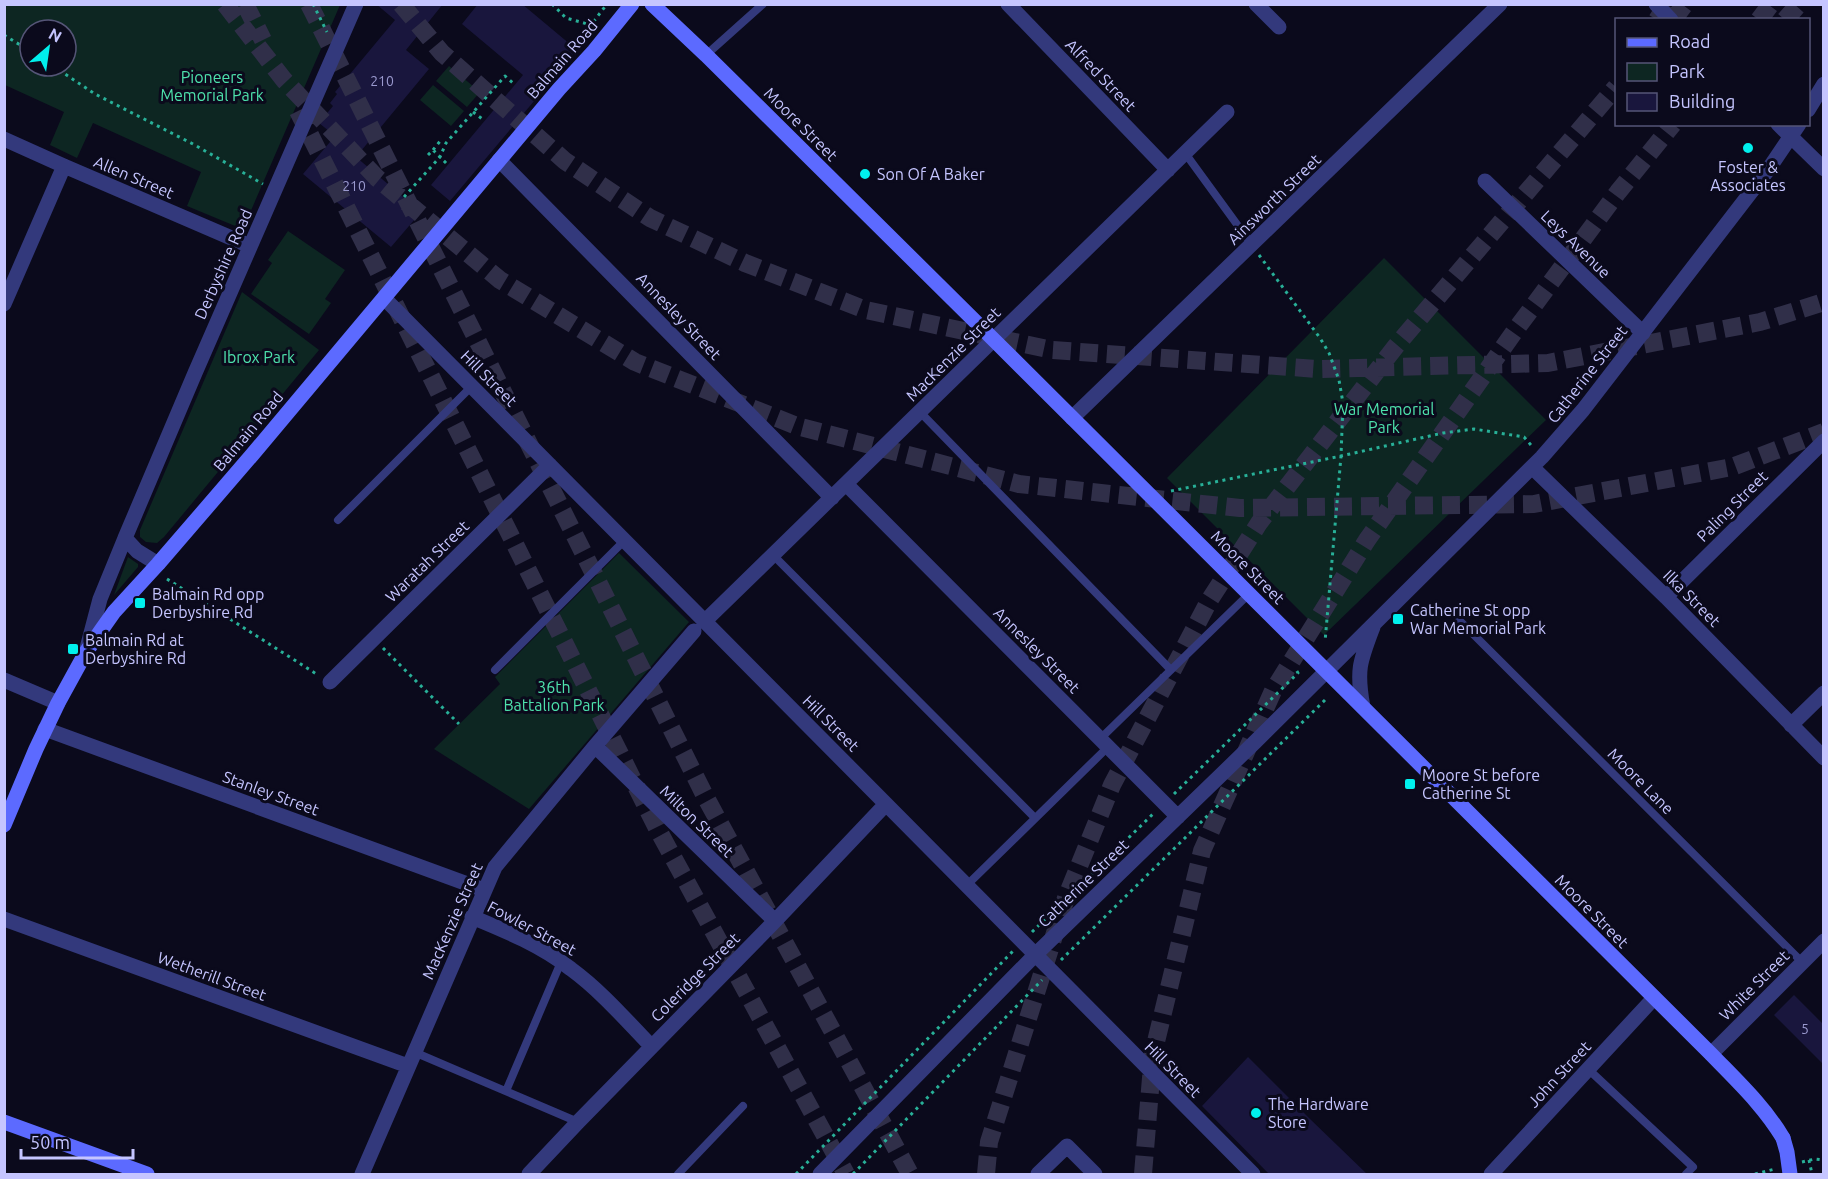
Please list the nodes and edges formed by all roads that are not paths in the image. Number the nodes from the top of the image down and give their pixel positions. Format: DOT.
graph roads {
  1 [pos="356,4"];
  2 [pos="632,4"];
  3 [pos="652,4"];
  4 [pos="763,4"];
  5 [pos="1008,4"];
  6 [pos="1256,4"];
  7 [pos="1500,4"];
  8 [pos="1656,4"];
  9 [pos="1669,18"];
  10 [pos="1278,27"];
  11 [pos="706,55"];
  12 [pos="1824,84"];
  13 [pos="1810,108"];
  14 [pos="1227,112"];
  15 [pos="1795,131"];
  16 [pos="4,139"];
  17 [pos="1185,153"];
  18 [pos="499,160"];
  19 [pos="64,166"];
  20 [pos="1824,169"];
  21 [pos="1168,170"];
  22 [pos="1485,181"];
  23 [pos="1252,245"];
  24 [pos="250,246"];
  25 [pos="384,298"];
  26 [pos="4,304"];
  27 [pos="1642,333"];
  28 [pos="994,340"];
  29 [pos="472,386"];
  30 [pos="920,412"];
  31 [pos="1072,418"];
  32 [pos="1824,441"];
  33 [pos="550,465"];
  34 [pos="1532,467"];
  35 [pos="846,484"];
  36 [pos="832,498"];
  37 [pos="338,520"];
  38 [pos="125,538"];
  39 [pos="625,540"];
  40 [pos="773,555"];
  41 [pos="158,564"];
  42 [pos="1249,594"];
  43 [pos="1666,597"];
  44 [pos="1458,620"];
  45 [pos="1376,622"];
  46 [pos="699,626"];
  47 [pos="86,652"];
  48 [pos="495,670"];
  49 [pos="1171,670"];
  50 [pos="1327,670"];
  51 [pos="4,680"];
  52 [pos="330,682"];
  53 [pos="1824,693"];
  54 [pos="58,703"];
  55 [pos="1363,707"];
  56 [pos="1791,725"];
  57 [pos="45,729"];
  58 [pos="1104,743"];
  59 [pos="595,746"];
  60 [pos="1824,758"];
  61 [pos="886,804"];
  62 [pos="1178,817"];
  63 [pos="1035,818"];
  64 [pos="4,825"];
  65 [pos="966,885"];
  66 [pos="484,890"];
  67 [pos="472,917"];
  68 [pos="4,919"];
  69 [pos="775,921"];
  70 [pos="1824,941"];
  71 [pos="1035,955"];
  72 [pos="561,962"];
  73 [pos="1802,963"];
  74 [pos="1654,998"];
  75 [pos="651,1046"];
  76 [pos="1711,1054"];
  77 [pos="411,1059"];
  78 [pos="1588,1069"];
  79 [pos="506,1091"];
  80 [pos="743,1106"];
  81 [pos="4,1122"];
  82 [pos="578,1122"];
  83 [pos="1248,1173"];
  84 [pos="147,1174"];
  85 [pos="362,1174"];
  86 [pos="530,1174"];
  87 [pos="678,1174"];
  88 [pos="820,1174"];
  89 [pos="1038,1174"];
  90 [pos="1095,1174"];
  91 [pos="1491,1174"];
  92 [pos="1686,1174"];
  93 [pos="1790,1174"];
  1 -- 24 [label="street, Derbyshire Road"];
  2 -- 18 [label="main road, Balmain Road"];
  3 -- 11 [label="main road, Moore Street"];
  4 -- 11 [label="lane"];
  5 -- 21 [label="street, Alfred Street"];
  6 -- 10 [label="street"];
  7 -- 23 [label="street, Ainsworth Street"];
  8 -- 9 [label="street"];
  11 -- 28 [label="main road, Moore Street"];
  12 -- 13 [label="street"];
  14 -- 17 [label="street, MacKenzie Street"];
  15 -- 20 [label="street"];
  15 -- 27 [label="street, Catherine Street"];
  16 -- 19 [label="street, Allen Street"];
  17 -- 21 [label="street, MacKenzie Street"];
  17 -- 23 [label="lane"];
  18 -- 25 [label="main road, Balmain Road"];
  18 -- 36 [label="street, Annesley Street"];
  19 -- 24 [label="street, Allen Street"];
  19 -- 26 [label="street"];
  21 -- 28 [label="street, MacKenzie Street"];
  22 -- 27 [label="street, Leys Avenue"];
  23 -- 31 [label="street, Ainsworth Street"];
  24 -- 38 [label="street, Derbyshire Road"];
  25 -- 29 [label="street, Hill Street"];
  25 -- 41 [label="main road, Balmain Road"];
  27 -- 34 [label="street, Catherine Street"];
  28 -- 30 [label="street, MacKenzie Street"];
  28 -- 31 [label="main road, Moore Street"];
  29 -- 33 [label="street, Hill Street"];
  29 -- 37 [label="lane"];
  30 -- 35 [label="street, MacKenzie Street"];
  30 -- 49 [label="lane"];
  31 -- 42 [label="main road, Moore Street"];
  32 -- 43 [label="street, Paling Street"];
  33 -- 39 [label="street, Hill Street"];
  33 -- 52 [label="street, Waratah Street"];
  34 -- 43 [label="street, Ilka Street"];
  34 -- 45 [label="street, Catherine Street"];
  35 -- 36 [label="street, MacKenzie Street"];
  35 -- 58 [label="street, Annesley Street"];
  36 -- 40 [label="street, MacKenzie Street"];
  38 -- 41 [label="street"];
  38 -- 47 [label="street, Derbyshire Road"];
  39 -- 46 [label="street, Hill Street"];
  39 -- 48 [label="lane"];
  40 -- 46 [label="street, MacKenzie Street"];
  40 -- 63 [label="lane"];
  41 -- 47 [label="main road, Balmain Road"];
  42 -- 49 [label="lane"];
  42 -- 50 [label="main road, Moore Street"];
  43 -- 56 [label="street, Ilka Street"];
  44 -- 73 [label="lane, Moore Lane"];
  45 -- 50 [label="street, Catherine Street"];
  45 -- 55 [label="street, Catherine Street"];
  46 -- 59 [label="street, MacKenzie Street"];
  46 -- 61 [label="street, Hill Street"];
  47 -- 54 [label="main road, Balmain Road"];
  49 -- 58 [label="lane"];
  50 -- 55 [label="main road, Moore Street"];
  50 -- 62 [label="street, Catherine Street"];
  51 -- 54 [label="street"];
  53 -- 56 [label="street"];
  54 -- 57 [label="main road, Balmain Road"];
  55 -- 74 [label="main road, Moore Street"];
  56 -- 60 [label="street, Ilka Street"];
  57 -- 64 [label="main road, Balmain Road"];
  57 -- 66 [label="street, Stanley Street"];
  58 -- 62 [label="street, Annesley Street"];
  58 -- 63 [label="lane"];
  59 -- 66 [label="street, MacKenzie Street"];
  59 -- 69 [label="street, Milton Street"];
  61 -- 65 [label="street, Hill Street"];
  61 -- 69 [label="street, Coleridge Street"];
  62 -- 71 [label="street, Catherine Street"];
  63 -- 65 [label="lane"];
  65 -- 71 [label="street, Hill Street"];
  66 -- 67 [label="street, MacKenzie Street"];
  67 -- 72 [label="street, Fowler Street"];
  67 -- 77 [label="street, MacKenzie Street"];
  68 -- 77 [label="street, Wetherill Street"];
  69 -- 75 [label="street, Coleridge Street"];
  70 -- 73 [label="street, White Street"];
  71 -- 83 [label="street, Hill Street"];
  71 -- 88 [label="street, Catherine Street"];
  72 -- 75 [label="street, Fowler Street"];
  72 -- 79 [label="lane"];
  73 -- 76 [label="street, White Street"];
  74 -- 76 [label="main road, Moore Street"];
  74 -- 78 [label="street, John Street"];
  75 -- 82 [label="street, Coleridge Street"];
  76 -- 93 [label="main road, Moore Street, bridge"];
  77 -- 79 [label="lane"];
  77 -- 85 [label="street, MacKenzie Street"];
  78 -- 91 [label="street, John Street"];
  78 -- 92 [label="lane"];
  79 -- 82 [label="lane"];
  80 -- 87 [label="lane"];
  81 -- 84 [label="main road"];
  82 -- 86 [label="street, Coleridge Street"];
  89 -- 90 [label="street"];
}
